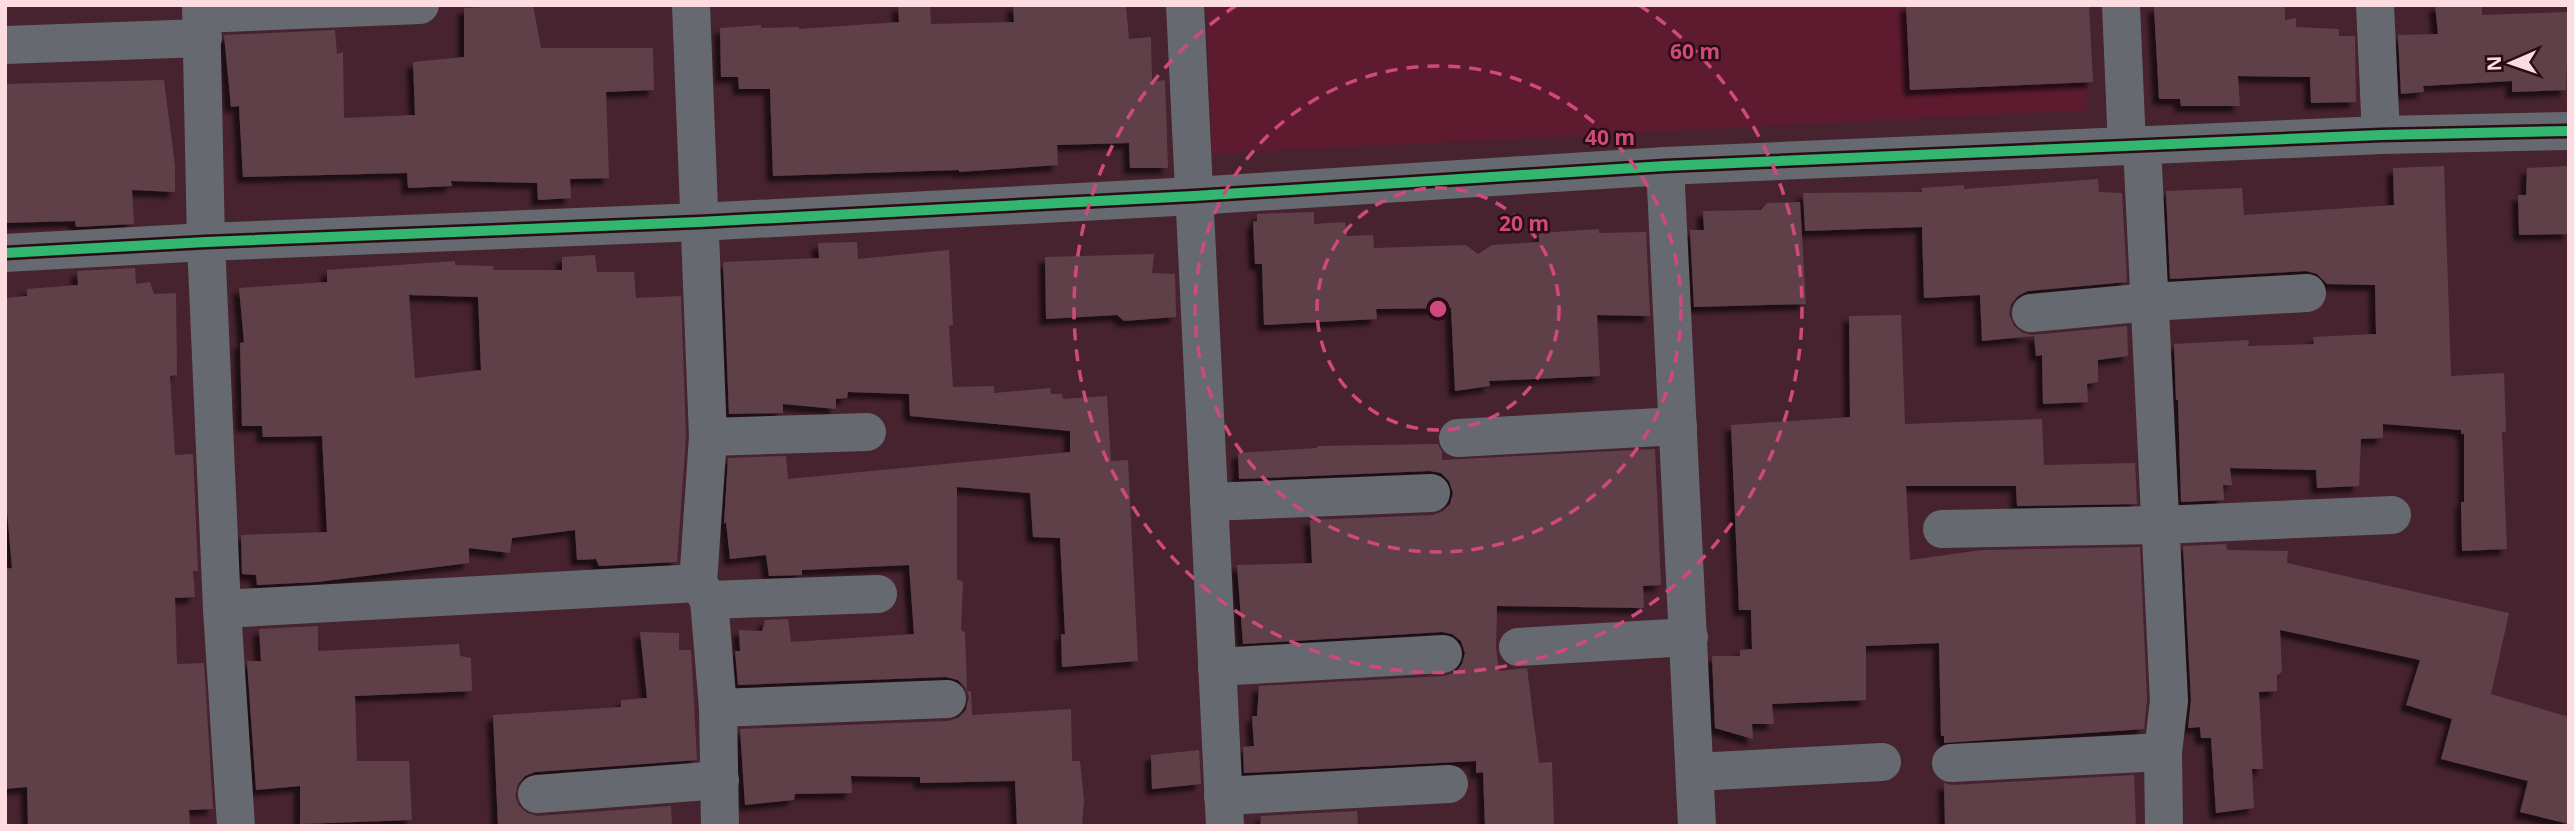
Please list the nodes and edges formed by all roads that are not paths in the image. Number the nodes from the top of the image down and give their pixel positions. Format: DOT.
graph roads {
  1 [pos="420,5"];
  2 [pos="691,5"];
  3 [pos="1185,5"];
  4 [pos="2121,5"];
  5 [pos="2375,5"];
  6 [pos="202,19"];
  7 [pos="5,45"];
  8 [pos="2569,131"];
  9 [pos="2381,135"];
  10 [pos="2134,147"];
  11 [pos="1665,166"];
  12 [pos="1194,196"];
  13 [pos="699,222"];
  14 [pos="206,242"];
  15 [pos="5,253"];
  16 [pos="2307,293"];
  17 [pos="2150,302"];
  18 [pos="2031,313"];
  19 [pos="1678,426"];
  20 [pos="867,432"];
  21 [pos="708,437"];
  22 [pos="1458,438"];
  23 [pos="1431,493"];
  24 [pos="1209,502"];
  25 [pos="2392,515"];
  26 [pos="2160,525"];
  27 [pos="1942,529"];
  28 [pos="704,591"];
  29 [pos="878,594"];
  30 [pos="222,609"];
  31 [pos="1689,637"];
  32 [pos="1518,647"];
  33 [pos="1443,654"];
  34 [pos="1217,667"];
  35 [pos="947,699"];
  36 [pos="718,708"];
  37 [pos="2163,752"];
  38 [pos="1882,762"];
  39 [pos="1951,763"];
  40 [pos="1695,772"];
  41 [pos="720,779"];
  42 [pos="1449,784"];
  43 [pos="537,794"];
  44 [pos="1224,811"];
  45 [pos="236,826"];
  46 [pos="720,826"];
  47 [pos="1697,826"];
  48 [pos="2164,826"];
  1 -- 6 [label="street"];
  2 -- 13 [label="street"];
  3 -- 12 [label="street"];
  4 -- 10 [label="street"];
  5 -- 9 [label="street"];
  6 -- 7 [label="street"];
  6 -- 14 [label="street"];
  8 -- 9 [label="street"];
  9 -- 10 [label="street"];
  10 -- 11 [label="street"];
  10 -- 17 [label="street"];
  11 -- 12 [label="street"];
  11 -- 19 [label="street"];
  12 -- 13 [label="street"];
  12 -- 24 [label="street"];
  13 -- 14 [label="street"];
  13 -- 21 [label="street"];
  14 -- 15 [label="street"];
  14 -- 30 [label="street"];
  16 -- 17 [label="street"];
  17 -- 18 [label="street"];
  17 -- 26 [label="street"];
  19 -- 22 [label="street"];
  19 -- 31 [label="street"];
  20 -- 21 [label="street"];
  21 -- 28 [label="street"];
  23 -- 24 [label="street"];
  24 -- 34 [label="street"];
  25 -- 26 [label="street"];
  26 -- 27 [label="street"];
  26 -- 37 [label="street"];
  28 -- 29 [label="street"];
  28 -- 30 [label="street"];
  28 -- 36 [label="street"];
  30 -- 45 [label="street"];
  31 -- 32 [label="street"];
  31 -- 40 [label="street"];
  33 -- 34 [label="street"];
  34 -- 44 [label="street"];
  35 -- 36 [label="street"];
  36 -- 41 [label="street"];
  37 -- 39 [label="street"];
  37 -- 48 [label="street"];
  38 -- 40 [label="street"];
  40 -- 47 [label="street"];
  41 -- 43 [label="street"];
  41 -- 46 [label="street"];
  42 -- 44 [label="street"];
}
